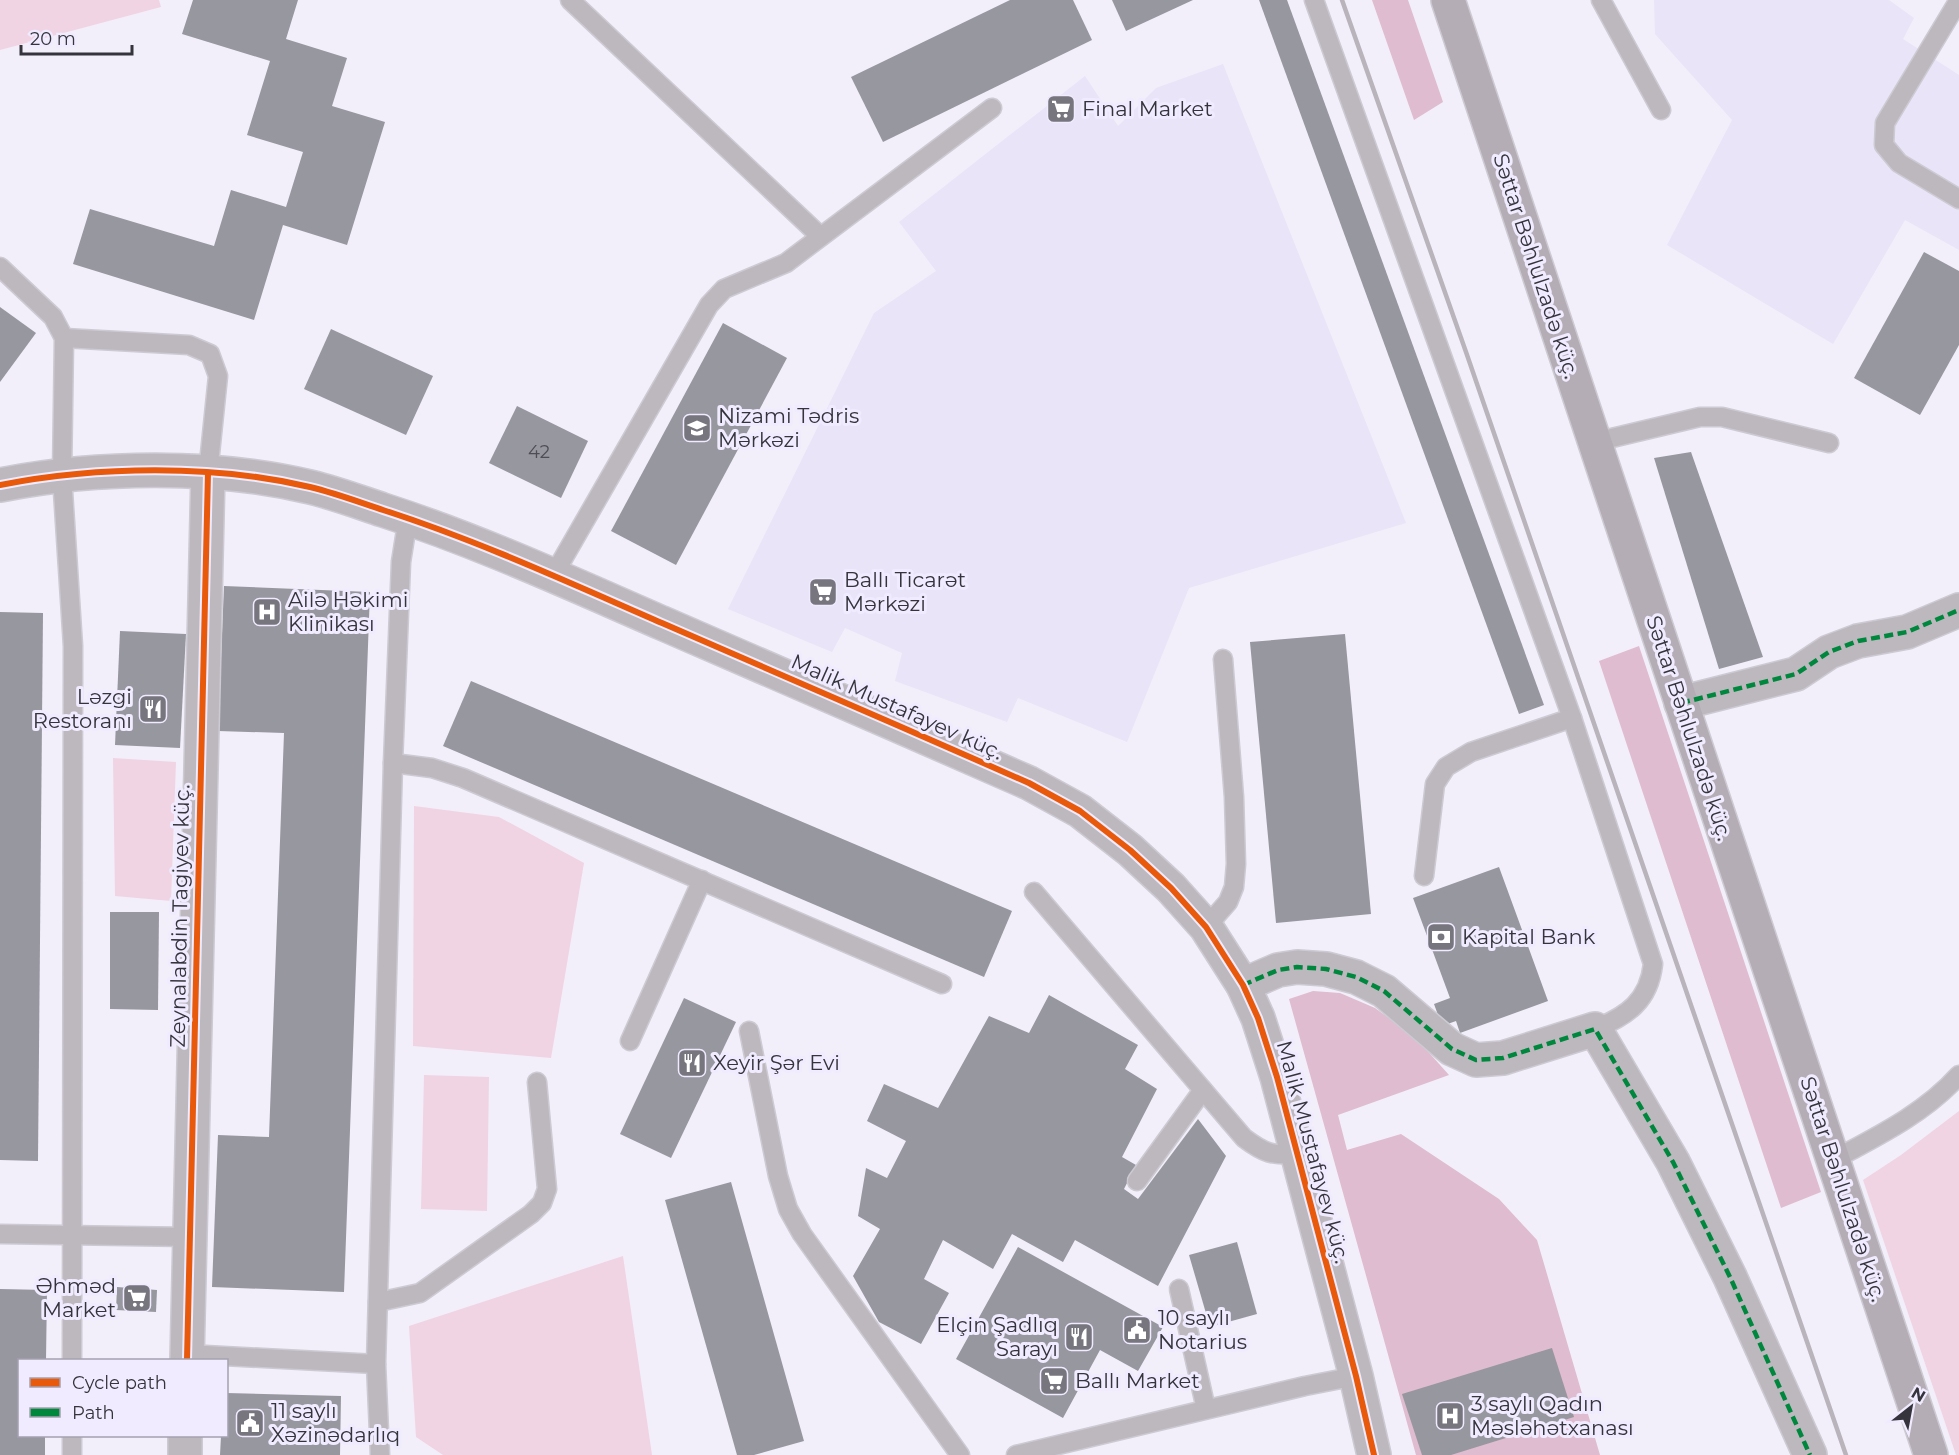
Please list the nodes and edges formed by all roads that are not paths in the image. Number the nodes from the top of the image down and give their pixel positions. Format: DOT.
graph roads {
  1 [pos="570,0"];
  2 [pos="1314,0"];
  3 [pos="1448,0"];
  4 [pos="1601,0"];
  5 [pos="1959,0"];
  6 [pos="992,108"];
  7 [pos="1661,110"];
  8 [pos="1959,199"];
  9 [pos="820,236"];
  10 [pos="0,267"];
  11 [pos="64,338"];
  12 [pos="1595,442"];
  13 [pos="1829,443"];
  14 [pos="208,473"];
  15 [pos="62,476"];
  16 [pos="0,485"];
  17 [pos="408,518"];
  18 [pos="554,576"];
  19 [pos="1959,610"];
  20 [pos="1223,658"];
  21 [pos="1681,703"];
  22 [pos="1572,718"];
  23 [pos="393,763"];
  24 [pos="1424,876"];
  25 [pos="702,880"];
  26 [pos="1034,892"];
  27 [pos="1206,927"];
  28 [pos="942,984"];
  29 [pos="1243,985"];
  30 [pos="1595,1029"];
  31 [pos="750,1031"];
  32 [pos="630,1041"];
  33 [pos="1959,1075"];
  34 [pos="537,1082"];
  35 [pos="1203,1090"];
  36 [pos="1298,1154"];
  37 [pos="1833,1161"];
  38 [pos="1137,1181"];
  39 [pos="0,1234"];
  40 [pos="73,1235"];
  41 [pos="189,1237"];
  42 [pos="1179,1289"];
  43 [pos="378,1302"];
  44 [pos="187,1357"];
  45 [pos="72,1359"];
  46 [pos="376,1364"];
  47 [pos="1356,1376"];
  48 [pos="1206,1409"];
  49 [pos="72,1437"];
  50 [pos="185,1437"];
  51 [pos="72,1455"];
  52 [pos="185,1455"];
  53 [pos="380,1455"];
  54 [pos="960,1455"];
  55 [pos="1016,1455"];
  56 [pos="1374,1455"];
  57 [pos="1810,1455"];
  58 [pos="1931,1455"];
  1 -- 9 [label="lane"];
  2 -- 22 [label="lane"];
  3 -- 12 [label="main road, Səttar Bəhlulzadə küç."];
  4 -- 7 [label="lane"];
  5 -- 8 [label="lane"];
  6 -- 9 [label="lane"];
  9 -- 18 [label="lane"];
  10 -- 11 [label="lane"];
  11 -- 14 [label="lane"];
  11 -- 15 [label="lane"];
  12 -- 13 [label="lane"];
  12 -- 21 [label="main road, Səttar Bəhlulzadə küç."];
  14 -- 15 [label="street, Malik Mustafayev küç."];
  14 -- 17 [label="street, Malik Mustafayev küç."];
  14 -- 41 [label="street, Zeynalabdin Tagiyev küç."];
  15 -- 16 [label="street, Malik Mustafayev küç."];
  15 -- 40 [label="lane"];
  17 -- 18 [label="street, Malik Mustafayev küç."];
  17 -- 23 [label="lane"];
  18 -- 27 [label="street, Malik Mustafayev küç."];
  19 -- 21 [label="street"];
  20 -- 27 [label="lane"];
  21 -- 37 [label="main road, Səttar Bəhlulzadə küç."];
  22 -- 24 [label="lane"];
  22 -- 30 [label="lane"];
  23 -- 25 [label="lane"];
  23 -- 43 [label="lane"];
  25 -- 28 [label="lane"];
  25 -- 32 [label="lane"];
  26 -- 35 [label="lane"];
  27 -- 29 [label="street, Malik Mustafayev küç."];
  29 -- 30 [label="street"];
  29 -- 36 [label="street, Malik Mustafayev küç."];
  30 -- 57 [label="street"];
  31 -- 54 [label="lane"];
  33 -- 37 [label="lane"];
  34 -- 43 [label="lane"];
  35 -- 36 [label="lane"];
  35 -- 38 [label="lane"];
  36 -- 47 [label="street, Malik Mustafayev küç."];
  37 -- 58 [label="main road, Səttar Bəhlulzadə küç."];
  39 -- 40 [label="lane"];
  40 -- 41 [label="lane"];
  40 -- 45 [label="lane"];
  41 -- 44 [label="street, Zeynalabdin Tagiyev küç."];
  42 -- 48 [label="lane"];
  43 -- 46 [label="lane"];
  44 -- 46 [label="lane"];
  46 -- 53 [label="lane"];
  47 -- 48 [label="lane"];
  47 -- 56 [label="street, Malik Mustafayev küç."];
  48 -- 55 [label="lane"];
  49 -- 51 [label="lane"];
  50 -- 52 [label="street"];
}
